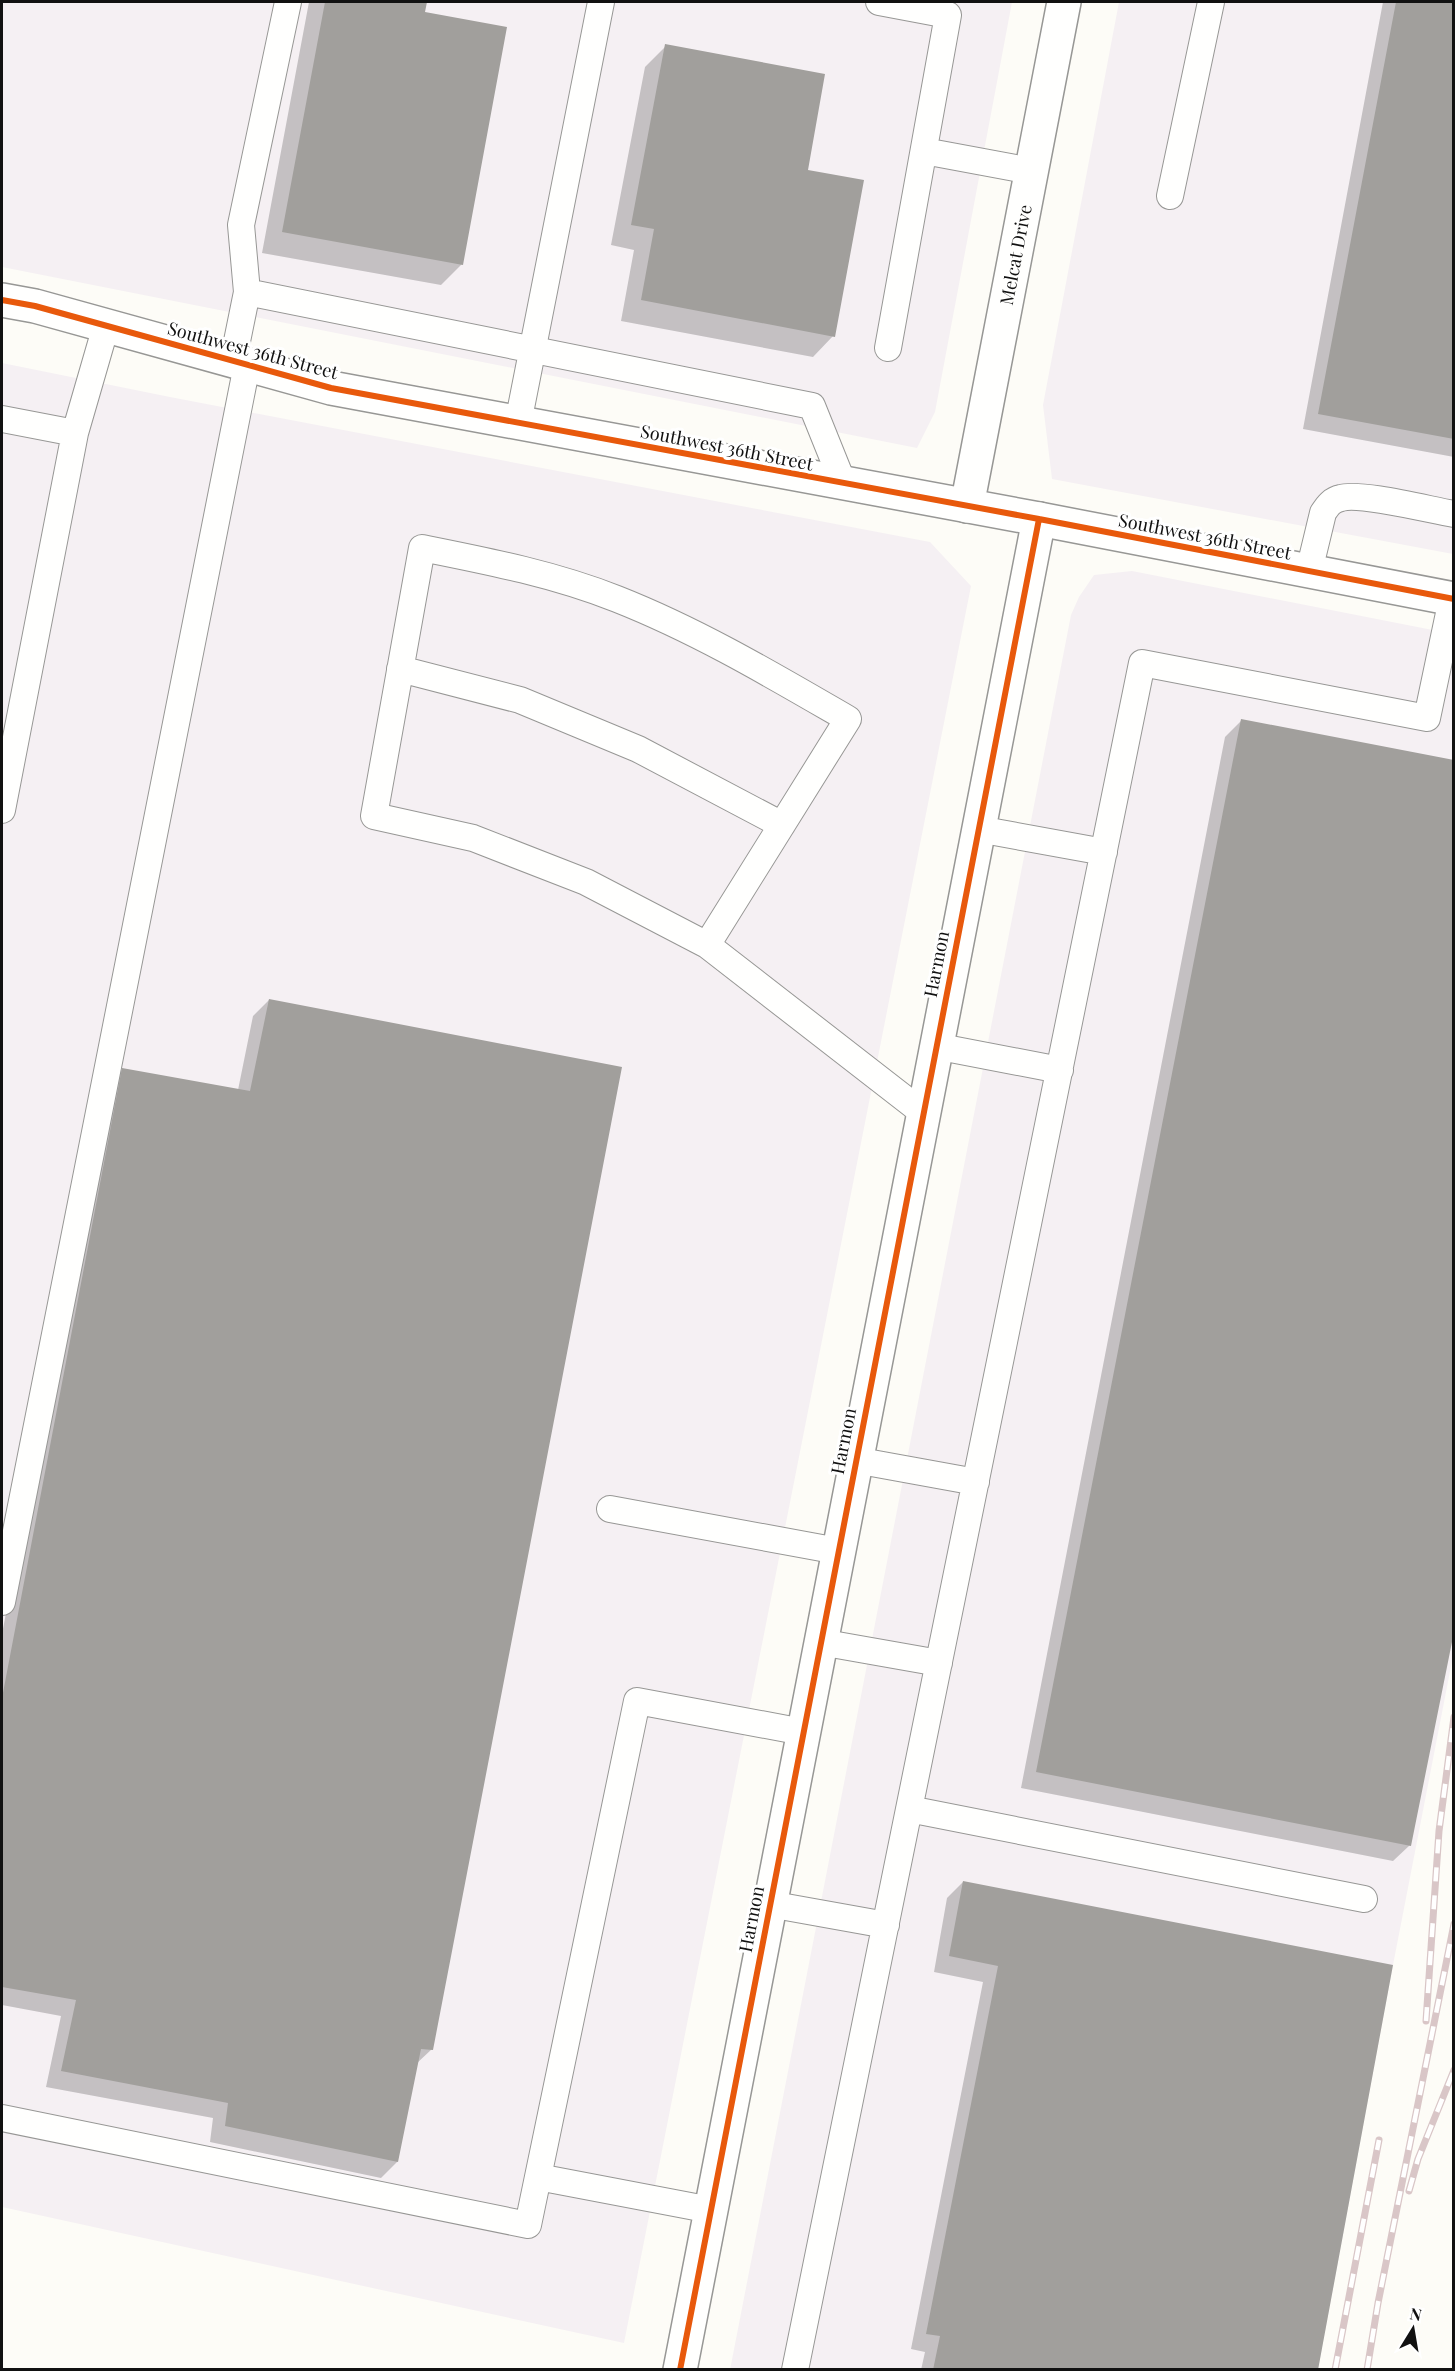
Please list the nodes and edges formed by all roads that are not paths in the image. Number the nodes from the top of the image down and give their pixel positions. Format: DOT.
graph roads {
  1 [pos="288,2"];
  2 [pos="601,2"];
  3 [pos="879,2"];
  4 [pos="1064,2"];
  5 [pos="1211,2"];
  6 [pos="924,151"];
  7 [pos="1031,171"];
  8 [pos="1170,196"];
  9 [pos="247,292"];
  10 [pos="2,300"];
  11 [pos="106,326"];
  12 [pos="888,348"];
  13 [pos="533,349"];
  14 [pos="240,363"];
  15 [pos="2,419"];
  16 [pos="518,423"];
  17 [pos="75,433"];
  18 [pos="843,483"];
  19 [pos="968,506"];
  20 [pos="1454,514"];
  21 [pos="1039,519"];
  22 [pos="1309,571"];
  23 [pos="1453,599"];
  24 [pos="400,669"];
  25 [pos="2,810"];
  26 [pos="782,825"];
  27 [pos="978,829"];
  28 [pos="1104,852"];
  29 [pos="708,945"];
  30 [pos="935,1046"];
  31 [pos="1060,1070"];
  32 [pos="922,1112"];
  33 [pos="855,1460"];
  34 [pos="976,1482"];
  35 [pos="610,1509"];
  36 [pos="838,1551"];
  37 [pos="2,1602"];
  38 [pos="820,1642"];
  39 [pos="939,1664"];
  40 [pos="803,1732"];
  41 [pos="909,1809"];
  42 [pos="1364,1899"];
  43 [pos="769,1904"];
  44 [pos="886,1925"];
  45 [pos="2,2118"];
  46 [pos="538,2177"];
  47 [pos="711,2210"];
  48 [pos="680,2370"];
  49 [pos="795,2370"];
  1 -- 9 [label="lane"];
  2 -- 13 [label="lane"];
  3 -- 6 [label="lane"];
  4 -- 7 [label="street, Melcat Drive"];
  5 -- 8 [label="lane"];
  6 -- 7 [label="lane"];
  6 -- 12 [label="lane"];
  7 -- 19 [label="street, Melcat Drive"];
  9 -- 13 [label="lane"];
  9 -- 14 [label="lane"];
  10 -- 11 [label="street, Southwest 36th Street"];
  11 -- 14 [label="street, Southwest 36th Street"];
  11 -- 17 [label="lane"];
  13 -- 16 [label="lane"];
  13 -- 18 [label="lane"];
  14 -- 16 [label="street, Southwest 36th Street"];
  14 -- 37 [label="lane"];
  15 -- 17 [label="lane"];
  16 -- 18 [label="street, Southwest 36th Street"];
  17 -- 25 [label="lane"];
  18 -- 19 [label="street, Southwest 36th Street"];
  19 -- 21 [label="street, Southwest 36th Street"];
  20 -- 22 [label="lane"];
  21 -- 22 [label="street, Southwest 36th Street"];
  21 -- 27 [label="street, Harmon"];
  22 -- 23 [label="street, Southwest 36th Street"];
  23 -- 28 [label="lane"];
  24 -- 26 [label="lane"];
  24 -- 26 [label="lane"];
  24 -- 29 [label="lane"];
  26 -- 29 [label="lane"];
  27 -- 28 [label="lane"];
  27 -- 30 [label="street, Harmon"];
  28 -- 31 [label="lane"];
  29 -- 32 [label="lane"];
  30 -- 31 [label="lane"];
  30 -- 32 [label="street, Harmon"];
  31 -- 34 [label="lane"];
  32 -- 33 [label="street, Harmon"];
  33 -- 34 [label="lane"];
  33 -- 36 [label="street, Harmon"];
  34 -- 39 [label="lane"];
  35 -- 36 [label="lane"];
  36 -- 38 [label="street, Harmon"];
  38 -- 39 [label="lane"];
  38 -- 40 [label="street, Harmon"];
  39 -- 41 [label="lane"];
  40 -- 43 [label="street, Harmon"];
  40 -- 46 [label="lane"];
  41 -- 42 [label="lane"];
  41 -- 44 [label="lane"];
  43 -- 44 [label="lane"];
  43 -- 47 [label="street, Harmon"];
  44 -- 49 [label="lane"];
  45 -- 46 [label="lane"];
  46 -- 47 [label="lane"];
  47 -- 48 [label="street, Harmon"];
}
